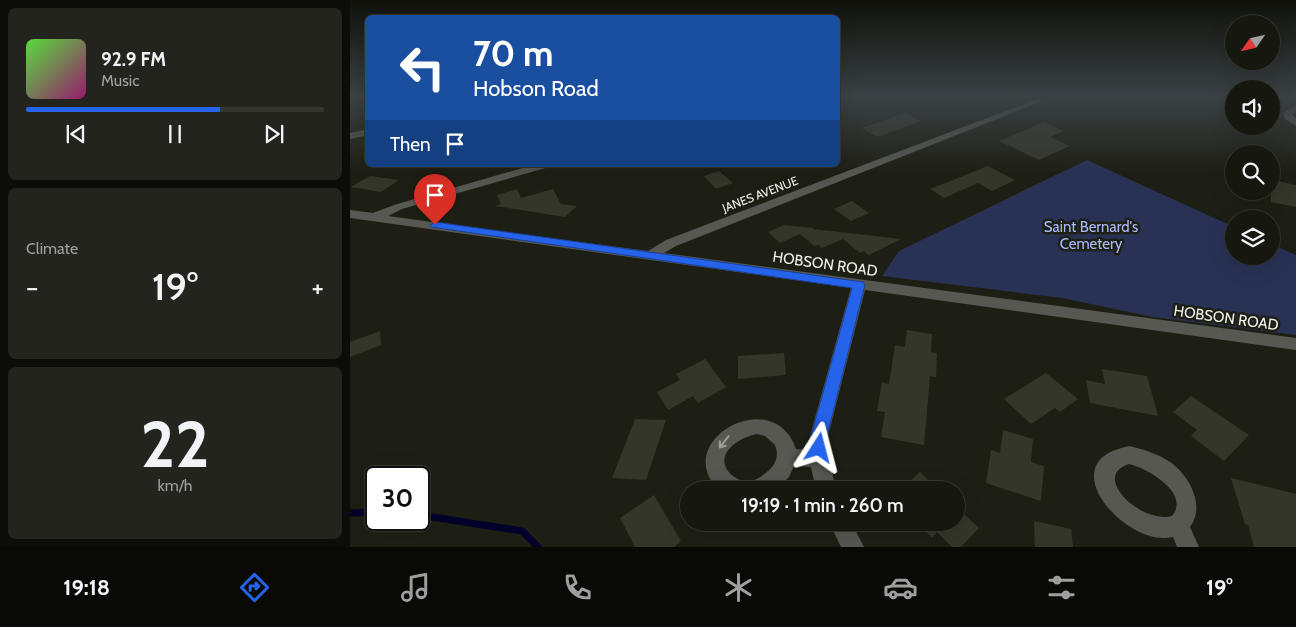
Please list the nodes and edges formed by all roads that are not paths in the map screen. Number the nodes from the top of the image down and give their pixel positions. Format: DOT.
graph roads {
  1 [pos="984,123"];
  2 [pos="365,133"];
  3 [pos="350,136"];
  4 [pos="538,167"];
  5 [pos="353,215"];
  6 [pos="376,217"];
  7 [pos="650,255"];
  8 [pos="859,285"];
  9 [pos="1296,344"];
  10 [pos="786,457"];
  11 [pos="818,459"];
  12 [pos="724,481"];
  13 [pos="774,481"];
  14 [pos="824,481"];
  15 [pos="1178,526"];
  16 [pos="844,531"];
  17 [pos="853,547"];
  18 [pos="1188,547"];
  1 -- 7 [label="street, JANES AVENUE"];
  2 -- 3 [label="street"];
  4 -- 6 [label="street"];
  5 -- 6 [label="street, HOBSON ROAD"];
  6 -- 7 [label="street, HOBSON ROAD"];
  7 -- 8 [label="street, HOBSON ROAD"];
  8 -- 9 [label="street, HOBSON ROAD"];
  8 -- 11 [label="street"];
  10 -- 11 [label="street"];
  10 -- 12 [label="street, one-way"];
  10 -- 13 [label="street"];
  11 -- 14 [label="street"];
  15 -- 18 [label="street"];
  16 -- 17 [label="street"];
}
